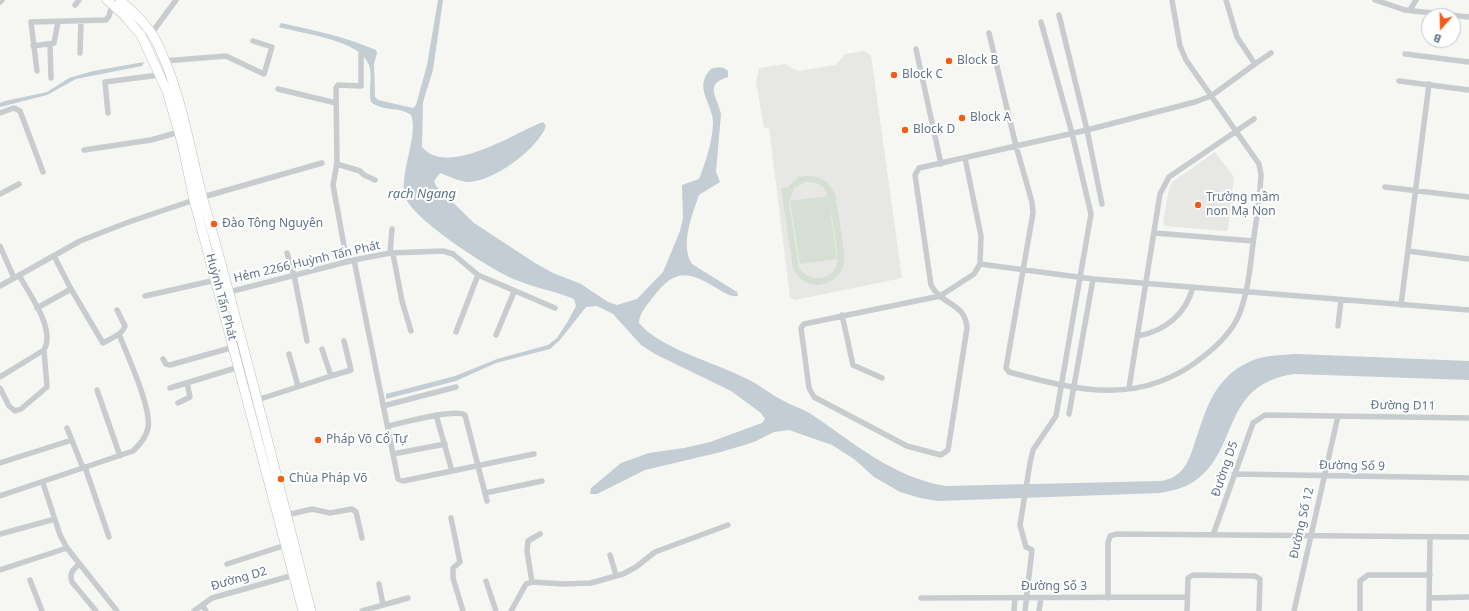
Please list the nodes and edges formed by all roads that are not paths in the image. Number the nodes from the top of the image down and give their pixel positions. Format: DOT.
graph roads {
  1 [pos="2,0"];
  2 [pos="79,0"];
  3 [pos="176,0"];
  4 [pos="1172,0"];
  5 [pos="1226,0"];
  6 [pos="1375,0"];
  7 [pos="1416,0"];
  8 [pos="0,2"];
  9 [pos="113,2"];
  10 [pos="75,5"];
  11 [pos="1410,10"];
  12 [pos="1058,15"];
  13 [pos="1469,17"];
  14 [pos="81,21"];
  15 [pos="58,22"];
  16 [pos="1041,22"];
  17 [pos="989,33"];
  18 [pos="151,34"];
  19 [pos="253,41"];
  20 [pos="50,45"];
  21 [pos="33,46"];
  22 [pos="916,49"];
  23 [pos="80,53"];
  24 [pos="1271,53"];
  25 [pos="361,54"];
  26 [pos="1405,54"];
  27 [pos="164,61"];
  28 [pos="1469,62"];
  29 [pos="1256,64"];
  30 [pos="37,71"];
  31 [pos="159,75"];
  32 [pos="51,78"];
  33 [pos="1399,81"];
  34 [pos="1429,84"];
  35 [pos="278,89"];
  36 [pos="1469,90"];
  37 [pos="1211,96"];
  38 [pos="336,103"];
  39 [pos="0,113"];
  40 [pos="108,113"];
  41 [pos="1254,119"];
  42 [pos="1087,130"];
  43 [pos="179,132"];
  44 [pos="1236,132"];
  45 [pos="1072,133"];
  46 [pos="1016,146"];
  47 [pos="84,150"];
  48 [pos="965,158"];
  49 [pos="322,163"];
  50 [pos="337,164"];
  51 [pos="941,164"];
  52 [pos="43,172"];
  53 [pos="375,180"];
  54 [pos="19,184"];
  55 [pos="1385,187"];
  56 [pos="1415,190"];
  57 [pos="0,194"];
  58 [pos="1469,197"];
  59 [pos="198,198"];
  60 [pos="1102,204"];
  61 [pos="392,229"];
  62 [pos="1155,233"];
  63 [pos="1253,241"];
  64 [pos="0,246"];
  65 [pos="1408,251"];
  66 [pos="287,253"];
  67 [pos="391,254"];
  68 [pos="54,256"];
  69 [pos="1469,259"];
  70 [pos="354,260"];
  71 [pos="347,262"];
  72 [pos="980,264"];
  73 [pos="1022,270"];
  74 [pos="294,275"];
  75 [pos="16,276"];
  76 [pos="478,276"];
  77 [pos="1080,278"];
  78 [pos="1093,279"];
  79 [pos="216,280"];
  80 [pos="1146,283"];
  81 [pos="0,286"];
  82 [pos="1193,287"];
  83 [pos="71,288"];
  84 [pos="229,292"];
  85 [pos="514,292"];
  86 [pos="1246,292"];
  87 [pos="145,296"];
  88 [pos="940,296"];
  89 [pos="1341,300"];
  90 [pos="1401,305"];
  91 [pos="37,308"];
  92 [pos="556,308"];
  93 [pos="117,310"];
  94 [pos="1469,310"];
  95 [pos="842,315"];
  96 [pos="1338,326"];
  97 [pos="411,331"];
  98 [pos="456,332"];
  99 [pos="119,334"];
  100 [pos="496,335"];
  101 [pos="1138,336"];
  102 [pos="307,341"];
  103 [pos="344,341"];
  104 [pos="234,347"];
  105 [pos="322,349"];
  106 [pos="44,350"];
  107 [pos="289,354"];
  108 [pos="163,359"];
  109 [pos="239,367"];
  110 [pos="331,376"];
  111 [pos="0,377"];
  112 [pos="882,378"];
  113 [pos="187,383"];
  114 [pos="298,386"];
  115 [pos="1061,386"];
  116 [pos="456,387"];
  117 [pos="0,388"];
  118 [pos="170,388"];
  119 [pos="1074,388"];
  120 [pos="1130,388"];
  121 [pos="97,390"];
  122 [pos="257,400"];
  123 [pos="178,403"];
  124 [pos="384,406"];
  125 [pos="1069,414"];
  126 [pos="1265,415"];
  127 [pos="436,416"];
  128 [pos="1338,416"];
  129 [pos="1469,418"];
  130 [pos="388,426"];
  131 [pos="67,428"];
  132 [pos="72,440"];
  133 [pos="444,444"];
  134 [pos="393,454"];
  135 [pos="534,454"];
  136 [pos="120,456"];
  137 [pos="0,463"];
  138 [pos="269,463"];
  139 [pos="478,464"];
  140 [pos="84,467"];
  141 [pos="452,470"];
  142 [pos="1234,474"];
  143 [pos="1324,476"];
  144 [pos="1469,478"];
  145 [pos="542,481"];
  146 [pos="43,483"];
  147 [pos="485,493"];
  148 [pos="0,496"];
  149 [pos="487,501"];
  150 [pos="287,515"];
  151 [pos="451,518"];
  152 [pos="55,519"];
  153 [pos="728,525"];
  154 [pos="0,534"];
  155 [pos="540,534"];
  156 [pos="109,536"];
  157 [pos="1213,536"];
  158 [pos="1311,536"];
  159 [pos="1430,536"];
  160 [pos="1469,537"];
  161 [pos="362,538"];
  162 [pos="286,545"];
  163 [pos="67,548"];
  164 [pos="610,555"];
  165 [pos="79,564"];
  166 [pos="227,564"];
  167 [pos="0,570"];
  168 [pos="294,575"];
  169 [pos="616,575"];
  170 [pos="1430,575"];
  171 [pos="30,580"];
  172 [pos="486,580"];
  173 [pos="532,582"];
  174 [pos="379,584"];
  175 [pos="1187,596"];
  176 [pos="1469,597"];
  177 [pos="408,598"];
  178 [pos="921,598"];
  179 [pos="1015,598"];
  180 [pos="1027,598"];
  181 [pos="1041,598"];
  182 [pos="1108,598"];
  183 [pos="1429,598"];
  184 [pos="202,605"];
  185 [pos="383,605"];
  186 [pos="114,610"];
  187 [pos="42,611"];
  188 [pos="96,611"];
  189 [pos="194,611"];
  190 [pos="206,611"];
  191 [pos="303,611"];
  192 [pos="312,611"];
  193 [pos="362,611"];
  194 [pos="463,611"];
  195 [pos="496,611"];
  196 [pos="511,611"];
  197 [pos="1014,611"];
  198 [pos="1026,611"];
  199 [pos="1039,611"];
  200 [pos="1186,611"];
  201 [pos="1259,611"];
  202 [pos="1294,611"];
  203 [pos="1360,611"];
  204 [pos="1429,611"];
  1 -- 8 [label="street"];
  2 -- 10 [label="street"];
  3 -- 18 [label="street"];
  4 -- 37 [label="street"];
  5 -- 29 [label="street"];
  6 -- 11 [label="street"];
  7 -- 11 [label="street"];
  9 -- 14 [label="street"];
  9 -- 18 [label="main road, Huỳnh Tấn Phát"];
  9 -- 31 [label="main road, Huỳnh Tấn Phát"];
  11 -- 13 [label="street"];
  12 -- 42 [label="street"];
  14 -- 15 [label="street"];
  14 -- 23 [label="street"];
  15 -- 20 [label="street"];
  15 -- 21 [label="street"];
  16 -- 45 [label="street"];
  17 -- 46 [label="street"];
  18 -- 27 [label="main road, Huỳnh Tấn Phát"];
  19 -- 27 [label="street"];
  20 -- 21 [label="street"];
  20 -- 32 [label="street"];
  21 -- 30 [label="street"];
  22 -- 51 [label="street"];
  24 -- 29 [label="street"];
  25 -- 38 [label="street"];
  26 -- 28 [label="street"];
  27 -- 59 [label="main road, Huỳnh Tấn Phát"];
  29 -- 37 [label="street"];
  31 -- 40 [label="street"];
  31 -- 43 [label="main road, Huỳnh Tấn Phát"];
  33 -- 34 [label="street"];
  34 -- 36 [label="street"];
  34 -- 56 [label="street"];
  35 -- 38 [label="street"];
  37 -- 42 [label="street"];
  37 -- 44 [label="street"];
  38 -- 50 [label="street"];
  39 -- 52 [label="street"];
  41 -- 44 [label="street"];
  42 -- 45 [label="street"];
  42 -- 60 [label="street"];
  43 -- 47 [label="street"];
  43 -- 59 [label="main road, Huỳnh Tấn Phát"];
  44 -- 62 [label="street"];
  44 -- 63 [label="street"];
  45 -- 46 [label="street"];
  45 -- 77 [label="street"];
  46 -- 48 [label="street"];
  46 -- 73 [label="street"];
  48 -- 51 [label="street"];
  48 -- 72 [label="street"];
  49 -- 59 [label="street"];
  50 -- 53 [label="street"];
  50 -- 71 [label="street"];
  51 -- 88 [label="street"];
  54 -- 57 [label="street"];
  55 -- 56 [label="street"];
  56 -- 58 [label="street"];
  56 -- 65 [label="street"];
  59 -- 68 [label="street"];
  59 -- 79 [label="main road, Huỳnh Tấn Phát"];
  59 -- 84 [label="main road, Huỳnh Tấn Phát"];
  61 -- 67 [label="street"];
  62 -- 63 [label="street"];
  62 -- 80 [label="street"];
  63 -- 86 [label="street"];
  64 -- 75 [label="street"];
  65 -- 69 [label="street"];
  65 -- 90 [label="street"];
  66 -- 74 [label="street"];
  67 -- 70 [label="street, Hẻm 2266 Huỳnh Tấn Phát"];
  67 -- 76 [label="street, Hẻm 2266 Huỳnh Tấn Phát"];
  67 -- 97 [label="street"];
  68 -- 75 [label="street"];
  68 -- 83 [label="street"];
  70 -- 71 [label="street, Hẻm 2266 Huỳnh Tấn Phát"];
  70 -- 124 [label="street"];
  71 -- 74 [label="street, Hẻm 2266 Huỳnh Tấn Phát"];
  72 -- 73 [label="street"];
  72 -- 88 [label="street"];
  73 -- 77 [label="street"];
  73 -- 115 [label="street"];
  74 -- 84 [label="street, Hẻm 2266 Huỳnh Tấn Phát"];
  74 -- 102 [label="street"];
  75 -- 81 [label="street"];
  75 -- 91 [label="street"];
  76 -- 85 [label="street, Hẻm 2266 Huỳnh Tấn Phát"];
  76 -- 98 [label="street"];
  77 -- 78 [label="street"];
  77 -- 115 [label="street"];
  78 -- 80 [label="street"];
  78 -- 119 [label="street"];
  79 -- 87 [label="street"];
  79 -- 104 [label="main road, Huỳnh Tấn Phát"];
  80 -- 82 [label="street"];
  80 -- 101 [label="street"];
  82 -- 86 [label="street"];
  82 -- 101 [label="street"];
  83 -- 91 [label="street"];
  83 -- 99 [label="street"];
  84 -- 122 [label="main road, Huỳnh Tấn Phát"];
  85 -- 92 [label="street, Hẻm 2266 Huỳnh Tấn Phát"];
  85 -- 100 [label="street"];
  86 -- 89 [label="street"];
  86 -- 120 [label="street"];
  88 -- 95 [label="street"];
  88 -- 95 [label="street"];
  89 -- 90 [label="street"];
  89 -- 96 [label="street"];
  90 -- 94 [label="street"];
  91 -- 106 [label="street"];
  93 -- 99 [label="street"];
  95 -- 112 [label="street"];
  99 -- 136 [label="street"];
  101 -- 120 [label="street"];
  103 -- 110 [label="street"];
  104 -- 108 [label="street"];
  104 -- 109 [label="main road, Huỳnh Tấn Phát"];
  105 -- 110 [label="street"];
  106 -- 111 [label="street"];
  106 -- 117 [label="street"];
  107 -- 114 [label="street"];
  109 -- 113 [label="street"];
  109 -- 138 [label="main road, Huỳnh Tấn Phát"];
  110 -- 114 [label="street"];
  113 -- 118 [label="street"];
  113 -- 123 [label="street"];
  114 -- 122 [label="street"];
  115 -- 119 [label="street"];
  115 -- 180 [label="street"];
  116 -- 124 [label="street"];
  119 -- 120 [label="street"];
  119 -- 125 [label="street"];
  121 -- 136 [label="street"];
  122 -- 138 [label="main road, Huỳnh Tấn Phát"];
  124 -- 130 [label="street"];
  126 -- 128 [label="street, Đường D11"];
  126 -- 142 [label="street, Đường D5"];
  127 -- 130 [label="street"];
  127 -- 133 [label="street"];
  127 -- 139 [label="street"];
  128 -- 129 [label="street, Đường D11"];
  128 -- 143 [label="street, Đường Số 12"];
  130 -- 134 [label="street"];
  131 -- 132 [label="street"];
  132 -- 137 [label="street"];
  132 -- 140 [label="street"];
  133 -- 134 [label="street"];
  133 -- 141 [label="street"];
  134 -- 141 [label="street"];
  135 -- 139 [label="street"];
  136 -- 140 [label="street"];
  138 -- 150 [label="main road, Huỳnh Tấn Phát"];
  138 -- 162 [label="main road, Huỳnh Tấn Phát"];
  139 -- 141 [label="street"];
  139 -- 147 [label="street"];
  140 -- 146 [label="street"];
  140 -- 156 [label="street"];
  142 -- 143 [label="street, Đường Số 9"];
  142 -- 157 [label="street, Đường D5"];
  143 -- 144 [label="street, Đường Số 9"];
  143 -- 158 [label="street, Đường Số 12"];
  145 -- 147 [label="street"];
  146 -- 148 [label="street"];
  146 -- 152 [label="street"];
  147 -- 149 [label="street"];
  150 -- 161 [label="street"];
  150 -- 192 [label="main road, Huỳnh Tấn Phát"];
  151 -- 194 [label="street"];
  152 -- 154 [label="street"];
  152 -- 163 [label="street"];
  153 -- 169 [label="street"];
  155 -- 173 [label="street"];
  157 -- 158 [label="street"];
  157 -- 182 [label="street"];
  158 -- 159 [label="street"];
  158 -- 202 [label="street, Đường Số 12"];
  159 -- 160 [label="street"];
  159 -- 170 [label="street"];
  162 -- 166 [label="street"];
  162 -- 168 [label="main road, Huỳnh Tấn Phát"];
  163 -- 165 [label="street"];
  163 -- 167 [label="street"];
  164 -- 169 [label="street"];
  165 -- 186 [label="street"];
  165 -- 188 [label="street"];
  168 -- 184 [label="street, Đường D2"];
  168 -- 191 [label="main road, Huỳnh Tấn Phát"];
  169 -- 173 [label="street"];
  170 -- 183 [label="street"];
  170 -- 203 [label="street"];
  171 -- 187 [label="street"];
  172 -- 195 [label="street"];
  173 -- 196 [label="street"];
  174 -- 185 [label="street"];
  175 -- 182 [label="street, Đường Số 3"];
  175 -- 200 [label="street"];
  175 -- 201 [label="street"];
  176 -- 183 [label="street"];
  177 -- 185 [label="street"];
  178 -- 179 [label="street, Đường Số 3"];
  179 -- 180 [label="street, Đường Số 3"];
  179 -- 197 [label="street"];
  180 -- 181 [label="street, Đường Số 3"];
  180 -- 198 [label="street"];
  181 -- 182 [label="street, Đường Số 3"];
  181 -- 199 [label="street"];
  183 -- 204 [label="street"];
  184 -- 189 [label="street, Đường D2"];
  184 -- 190 [label="street"];
  185 -- 193 [label="street"];
}
